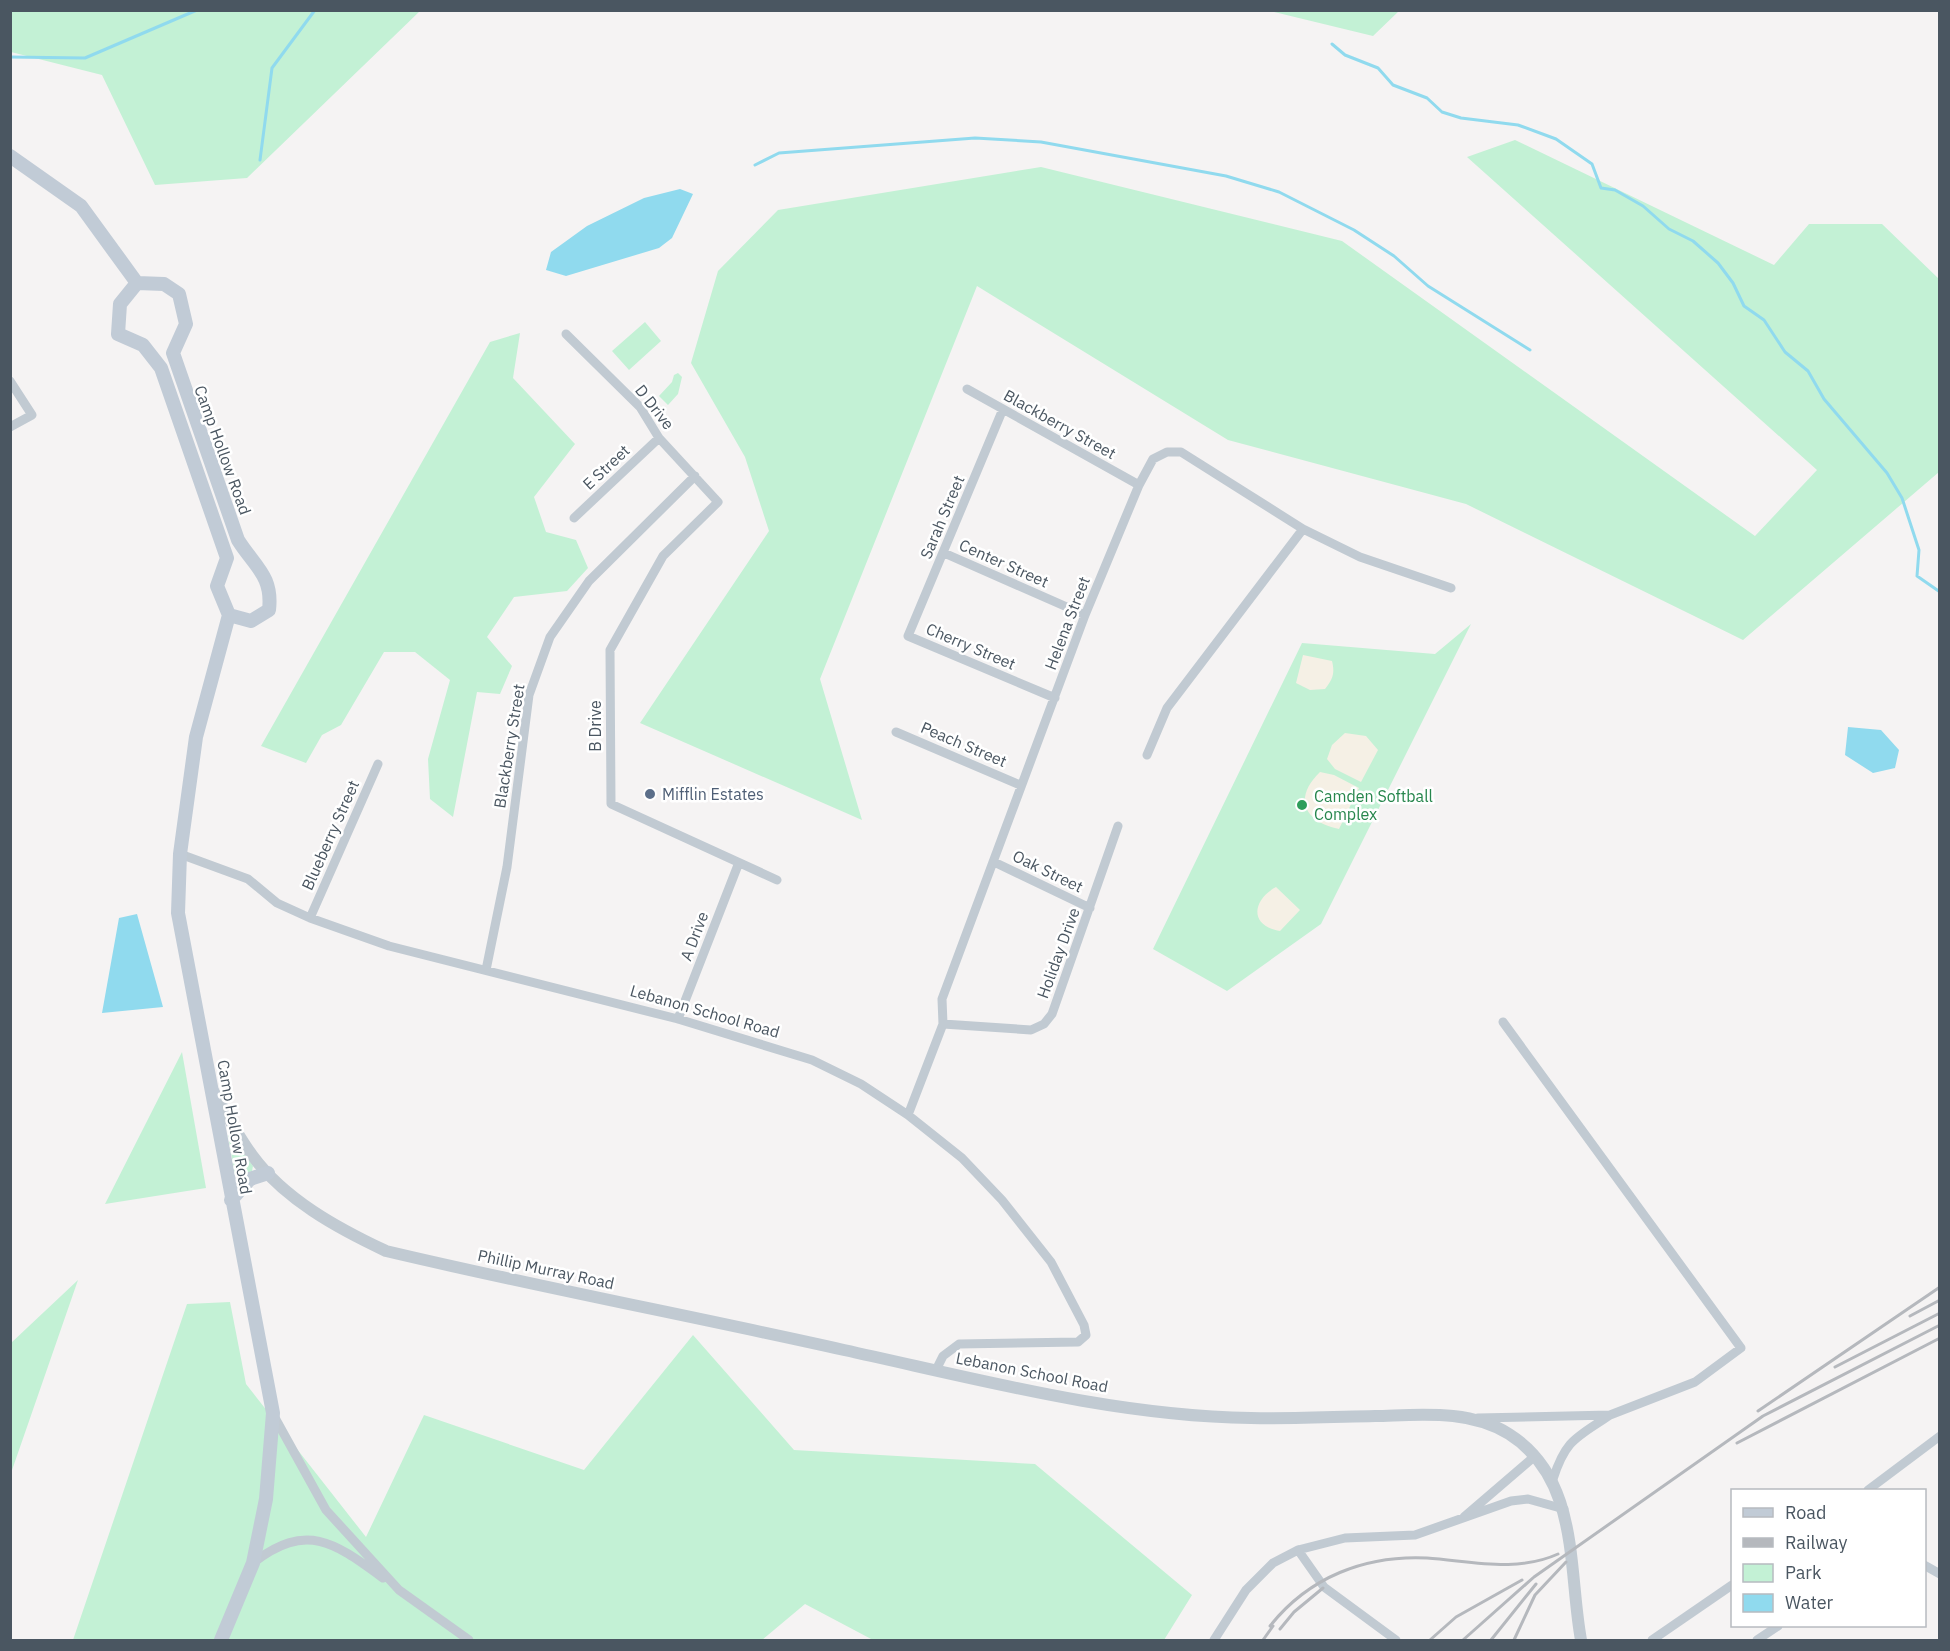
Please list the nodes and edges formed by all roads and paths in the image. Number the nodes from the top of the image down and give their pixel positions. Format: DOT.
graph roads {
  1 [pos="10,156"];
  2 [pos="137,283"];
  3 [pos="567,334"];
  4 [pos="10,381"];
  5 [pos="967,388"];
  6 [pos="1003,409"];
  7 [pos="10,427"];
  8 [pos="659,438"];
  9 [pos="695,476"];
  10 [pos="1139,485"];
  11 [pos="718,502"];
  12 [pos="574,518"];
  13 [pos="1303,530"];
  14 [pos="944,553"];
  15 [pos="1451,588"];
  16 [pos="229,615"];
  17 [pos="1085,615"];
  18 [pos="908,636"];
  19 [pos="1055,698"];
  20 [pos="896,732"];
  21 [pos="1147,755"];
  22 [pos="378,764"];
  23 [pos="1020,785"];
  24 [pos="1118,826"];
  25 [pos="180,854"];
  26 [pos="994,862"];
  27 [pos="738,865"];
  28 [pos="777,880"];
  29 [pos="1090,908"];
  30 [pos="309,918"];
  31 [pos="486,970"];
  32 [pos="678,1019"];
  33 [pos="1503,1022"];
  34 [pos="943,1024"];
  35 [pos="213,1091"];
  36 [pos="908,1115"];
  37 [pos="268,1173"];
  38 [pos="231,1200"];
  39 [pos="936,1370"];
  40 [pos="273,1413"];
  41 [pos="1610,1415"];
  42 [pos="1472,1418"];
  43 [pos="1940,1436"];
  44 [pos="1535,1456"];
  45 [pos="1553,1479"];
  46 [pos="1871,1489"];
  47 [pos="1564,1509"];
  48 [pos="1457,1522"];
  49 [pos="1298,1550"];
  50 [pos="253,1563"];
  51 [pos="1926,1566"];
  52 [pos="1940,1574"];
  53 [pos="1731,1586"];
  54 [pos="399,1590"];
  55 [pos="1777,1627"];
  56 [pos="1656,1640"];
  57 [pos="221,1641"];
  58 [pos="469,1641"];
  59 [pos="1214,1641"];
  60 [pos="1396,1641"];
  61 [pos="1581,1641"];
  62 [pos="1756,1641"];
  1 -- 2 [label="main road"];
  2 -- 16 [label="main road, Camp Hollow Road"];
  2 -- 16 [label="main road, Camp Hollow Road"];
  3 -- 8 [label="street, D Drive"];
  4 -- 7 [label="street"];
  5 -- 6 [label="street, Blackberry Street"];
  6 -- 10 [label="street, Blackberry Street"];
  6 -- 14 [label="street, Sarah Street"];
  8 -- 9 [label="street, D Drive"];
  8 -- 12 [label="street, E Street"];
  9 -- 11 [label="street, D Drive"];
  9 -- 31 [label="street, Blackberry Street"];
  10 -- 13 [label="street, Helena Street"];
  10 -- 17 [label="street, Helena Street"];
  11 -- 27 [label="street, B Drive"];
  13 -- 15 [label="street, Helena Street"];
  13 -- 21 [label="street"];
  14 -- 17 [label="street, Center Street"];
  14 -- 18 [label="street, Sarah Street"];
  16 -- 25 [label="main road, Camp Hollow Road"];
  17 -- 19 [label="street, Helena Street"];
  18 -- 19 [label="street, Cherry Street"];
  19 -- 23 [label="street, Helena Street"];
  20 -- 23 [label="street, Peach Street"];
  22 -- 30 [label="street, Blueberry Street"];
  23 -- 26 [label="street, Helena Street"];
  24 -- 29 [label="street, Holiday Drive"];
  25 -- 30 [label="street, Lebanon School Road"];
  25 -- 35 [label="main road, Camp Hollow Road"];
  26 -- 29 [label="street, Oak Street"];
  26 -- 34 [label="street, Helena Street"];
  27 -- 28 [label="street, B Drive"];
  27 -- 32 [label="street, A Drive"];
  29 -- 34 [label="street, Holiday Drive"];
  30 -- 31 [label="street, Lebanon School Road"];
  31 -- 32 [label="street, Lebanon School Road"];
  32 -- 36 [label="street, Lebanon School Road"];
  33 -- 41 [label="street"];
  34 -- 36 [label="street, Helena Street"];
  35 -- 37 [label="street, Phillip Murray Road"];
  35 -- 38 [label="main road, Camp Hollow Road"];
  36 -- 39 [label="street, Lebanon School Road"];
  37 -- 38 [label="main road"];
  37 -- 39 [label="street, Phillip Murray Road"];
  38 -- 40 [label="main road, Camp Hollow Road"];
  39 -- 42 [label="street, Lebanon School Road"];
  40 -- 50 [label="main road, Camp Hollow Road"];
  40 -- 54 [label="street"];
  41 -- 42 [label="street"];
  41 -- 45 [label="street"];
  42 -- 44 [label="street, Lebanon School Road"];
  43 -- 46 [label="street"];
  44 -- 45 [label="street, Lebanon School Road"];
  44 -- 48 [label="street"];
  45 -- 47 [label="street, Lebanon School Road"];
  47 -- 48 [label="street"];
  47 -- 61 [label="street, Lebanon School Road"];
  48 -- 49 [label="street"];
  49 -- 59 [label="street"];
  49 -- 60 [label="street"];
  50 -- 54 [label="street"];
  50 -- 57 [label="main road, Camp Hollow Road"];
  51 -- 52 [label="street"];
  53 -- 56 [label="street"];
  54 -- 58 [label="street"];
  55 -- 62 [label="street"];
}
